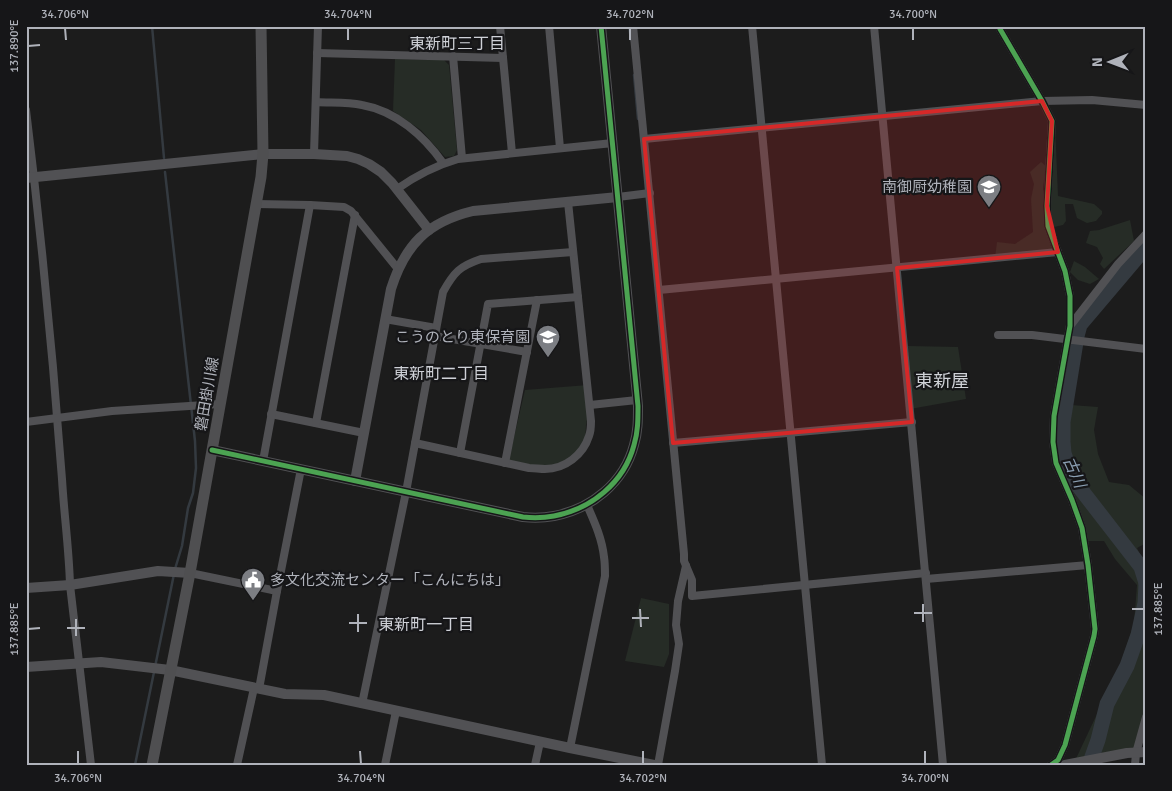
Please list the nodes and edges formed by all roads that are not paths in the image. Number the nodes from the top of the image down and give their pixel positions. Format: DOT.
graph roads {
  1 [pos="261,26"];
  2 [pos="318,26"];
  3 [pos="500,26"];
  4 [pos="549,26"];
  5 [pos="601,26"];
  6 [pos="633,26"];
  7 [pos="752,26"];
  8 [pos="874,26"];
  9 [pos="999,27"];
  10 [pos="317,53"];
  11 [pos="453,56"];
  12 [pos="503,58"];
  13 [pos="1042,101"];
  14 [pos="316,102"];
  15 [pos="1146,105"];
  16 [pos="26,110"];
  17 [pos="883,116"];
  18 [pos="762,128"];
  19 [pos="644,139"];
  20 [pos="613,143"];
  21 [pos="560,148"];
  22 [pos="512,153"];
  23 [pos="263,154"];
  24 [pos="314,154"];
  25 [pos="462,158"];
  26 [pos="442,163"];
  27 [pos="30,177"];
  28 [pos="397,189"];
  29 [pos="650,193"];
  30 [pos="618,197"];
  31 [pos="568,202"];
  32 [pos="256,204"];
  33 [pos="310,205"];
  34 [pos="355,215"];
  35 [pos="429,230"];
  36 [pos="1146,234"];
  37 [pos="573,252"];
  38 [pos="1058,252"];
  39 [pos="897,268"];
  40 [pos="398,269"];
  41 [pos="776,279"];
  42 [pos="659,290"];
  43 [pos="578,297"];
  44 [pos="537,300"];
  45 [pos="385,319"];
  46 [pos="1070,326"];
  47 [pos="436,332"];
  48 [pos="998,335"];
  49 [pos="1068,339"];
  50 [pos="480,344"];
  51 [pos="1146,349"];
  52 [pos="527,352"];
  53 [pos="637,400"];
  54 [pos="220,404"];
  55 [pos="590,405"];
  56 [pos="271,414"];
  57 [pos="58,418"];
  58 [pos="26,422"];
  59 [pos="912,422"];
  60 [pos="316,423"];
  61 [pos="790,432"];
  62 [pos="364,433"];
  63 [pos="415,443"];
  64 [pos="673,443"];
  65 [pos="212,450"];
  66 [pos="460,453"];
  67 [pos="263,461"];
  68 [pos="505,463"];
  69 [pos="301,469"];
  70 [pos="356,481"];
  71 [pos="406,492"];
  72 [pos="586,504"];
  73 [pos="1088,564"];
  74 [pos="686,566"];
  75 [pos="190,573"];
  76 [pos="926,576"];
  77 [pos="70,585"];
  78 [pos="804,585"];
  79 [pos="26,588"];
  80 [pos="277,591"];
  81 [pos="79,662"];
  82 [pos="26,667"];
  83 [pos="170,670"];
  84 [pos="256,688"];
  85 [pos="362,704"];
  86 [pos="396,711"];
  87 [pos="1146,717"];
  88 [pos="540,742"];
  89 [pos="570,748"];
  90 [pos="1141,752"];
  91 [pos="91,765"];
  92 [pos="152,765"];
  93 [pos="237,765"];
  94 [pos="385,765"];
  95 [pos="535,765"];
  96 [pos="653,765"];
  97 [pos="822,765"];
  98 [pos="943,765"];
  99 [pos="1051,765"];
  100 [pos="1065,765"];
  101 [pos="1135,765"];
  1 -- 23 [label="main road, 磐田掛川線"];
  2 -- 10 [label="street"];
  3 -- 12 [label="street"];
  4 -- 21 [label="street"];
  5 -- 20 [label="street"];
  6 -- 19 [label="street"];
  7 -- 18 [label="street"];
  8 -- 17 [label="street"];
  9 -- 13 [label="street"];
  10 -- 11 [label="street"];
  10 -- 14 [label="street"];
  11 -- 12 [label="street"];
  11 -- 25 [label="street"];
  12 -- 22 [label="street"];
  13 -- 15 [label="street"];
  13 -- 17 [label="street"];
  13 -- 38 [label="street"];
  14 -- 24 [label="street"];
  14 -- 26 [label="street"];
  16 -- 27 [label="street"];
  17 -- 18 [label="street"];
  17 -- 39 [label="street"];
  18 -- 19 [label="street"];
  18 -- 41 [label="street"];
  19 -- 29 [label="street"];
  20 -- 21 [label="street"];
  20 -- 30 [label="street"];
  21 -- 22 [label="street"];
  22 -- 25 [label="street"];
  23 -- 24 [label="street"];
  23 -- 27 [label="street"];
  23 -- 32 [label="main road, 磐田掛川線"];
  24 -- 28 [label="street"];
  25 -- 26 [label="street"];
  26 -- 28 [label="street"];
  27 -- 57 [label="street"];
  28 -- 35 [label="street"];
  29 -- 30 [label="street"];
  29 -- 42 [label="street"];
  30 -- 31 [label="street"];
  30 -- 53 [label="street"];
  31 -- 35 [label="street"];
  31 -- 37 [label="street"];
  32 -- 33 [label="street"];
  32 -- 54 [label="main road, 磐田掛川線"];
  33 -- 34 [label="street"];
  33 -- 56 [label="street"];
  34 -- 40 [label="street"];
  34 -- 60 [label="street"];
  35 -- 40 [label="street"];
  36 -- 46 [label="street"];
  37 -- 43 [label="street"];
  37 -- 47 [label="street"];
  38 -- 39 [label="street"];
  38 -- 46 [label="street"];
  39 -- 41 [label="street"];
  39 -- 59 [label="street"];
  40 -- 45 [label="street"];
  41 -- 42 [label="street"];
  41 -- 61 [label="street"];
  42 -- 64 [label="street"];
  43 -- 44 [label="street"];
  43 -- 55 [label="street"];
  44 -- 50 [label="street"];
  44 -- 52 [label="street"];
  45 -- 47 [label="street"];
  45 -- 62 [label="street"];
  46 -- 49 [label="street"];
  47 -- 50 [label="street"];
  47 -- 63 [label="street"];
  48 -- 49 [label="street"];
  49 -- 51 [label="street"];
  49 -- 73 [label="street"];
  50 -- 52 [label="street"];
  50 -- 66 [label="street"];
  52 -- 68 [label="street"];
  53 -- 55 [label="street"];
  53 -- 72 [label="street"];
  54 -- 57 [label="street"];
  54 -- 65 [label="main road, 磐田掛川線"];
  55 -- 68 [label="street"];
  56 -- 60 [label="street"];
  56 -- 67 [label="street"];
  57 -- 58 [label="street"];
  57 -- 77 [label="street"];
  59 -- 61 [label="street"];
  59 -- 76 [label="street"];
  60 -- 62 [label="street"];
  61 -- 64 [label="street"];
  61 -- 78 [label="street"];
  62 -- 70 [label="street"];
  63 -- 66 [label="street"];
  63 -- 71 [label="street"];
  64 -- 74 [label="street"];
  65 -- 67 [label="street"];
  65 -- 75 [label="main road, 磐田掛川線"];
  66 -- 68 [label="street"];
  67 -- 69 [label="street"];
  69 -- 70 [label="street"];
  69 -- 80 [label="street"];
  70 -- 71 [label="street"];
  71 -- 72 [label="street"];
  71 -- 85 [label="street"];
  72 -- 89 [label="street"];
  73 -- 76 [label="street"];
  73 -- 99 [label="street"];
  74 -- 78 [label="street"];
  74 -- 96 [label="street"];
  75 -- 77 [label="street"];
  75 -- 80 [label="street"];
  75 -- 83 [label="main road, 磐田掛川線"];
  76 -- 78 [label="street"];
  76 -- 98 [label="street"];
  77 -- 79 [label="street"];
  77 -- 81 [label="street"];
  78 -- 97 [label="street"];
  80 -- 84 [label="street"];
  81 -- 82 [label="street"];
  81 -- 83 [label="street"];
  81 -- 91 [label="street"];
  83 -- 84 [label="street"];
  83 -- 92 [label="main road, 磐田掛川線"];
  84 -- 85 [label="street"];
  84 -- 93 [label="street"];
  85 -- 86 [label="street"];
  86 -- 88 [label="street"];
  86 -- 94 [label="street"];
  87 -- 90 [label="street"];
  88 -- 89 [label="street"];
  88 -- 95 [label="street"];
  89 -- 96 [label="street"];
  90 -- 100 [label="street"];
  90 -- 101 [label="street"];
}
